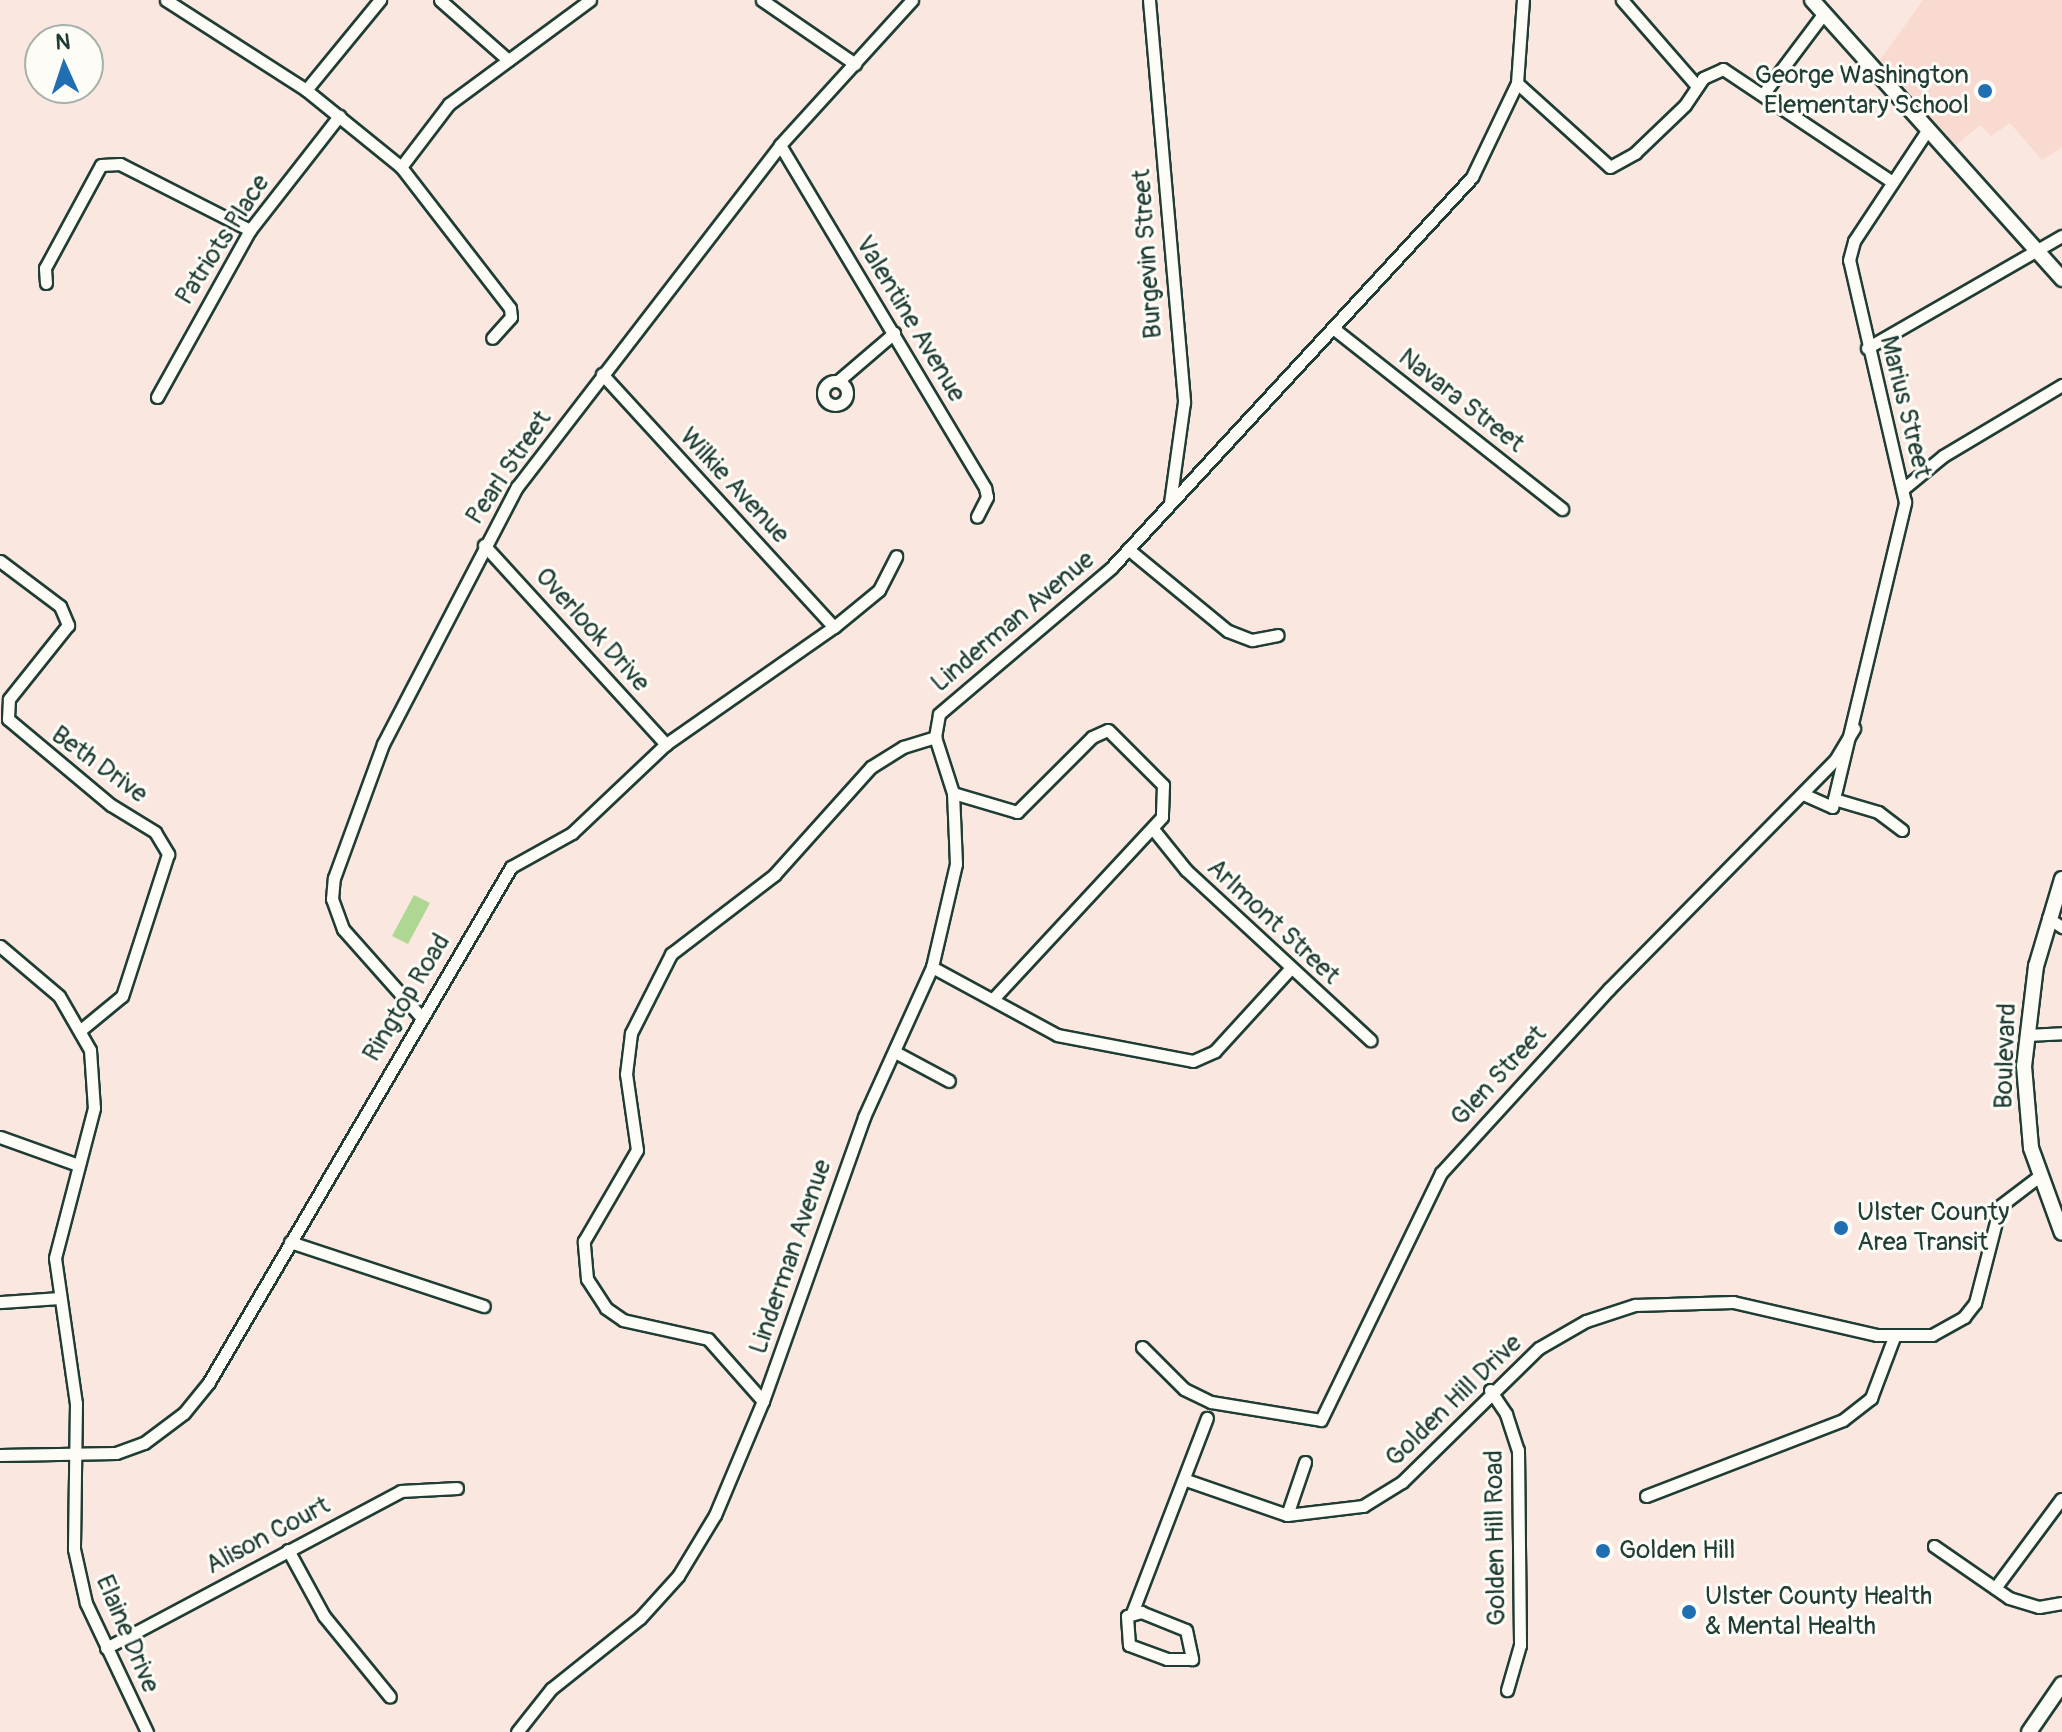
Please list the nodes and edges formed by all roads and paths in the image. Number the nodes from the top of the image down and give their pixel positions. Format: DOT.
graph roads {
  1 [pos="166,0"];
  2 [pos="380,0"];
  3 [pos="440,0"];
  4 [pos="590,0"];
  5 [pos="762,0"];
  6 [pos="912,0"];
  7 [pos="1149,0"];
  8 [pos="1523,0"];
  9 [pos="1622,0"];
  10 [pos="1812,0"];
  11 [pos="1824,13"];
  12 [pos="508,60"];
  13 [pos="855,64"];
  14 [pos="1517,83"];
  15 [pos="1697,86"];
  16 [pos="306,90"];
  17 [pos="1764,93"];
  18 [pos="339,116"];
  19 [pos="1928,129"];
  20 [pos="780,145"];
  21 [pos="401,167"];
  22 [pos="1891,181"];
  23 [pos="250,230"];
  24 [pos="2062,236"];
  25 [pos="2037,250"];
  26 [pos="2062,279"];
  27 [pos="46,283"];
  28 [pos="1333,328"];
  29 [pos="894,333"];
  30 [pos="492,338"];
  31 [pos="1867,348"];
  32 [pos="602,374"];
  33 [pos="838,381"];
  34 [pos="2062,385"];
  35 [pos="157,397"];
  36 [pos="1903,489"];
  37 [pos="1170,503"];
  38 [pos="1562,509"];
  39 [pos="977,517"];
  40 [pos="484,545"];
  41 [pos="1128,549"];
  42 [pos="896,556"];
  43 [pos="0,561"];
  44 [pos="834,627"];
  45 [pos="1278,635"];
  46 [pos="1854,728"];
  47 [pos="935,737"];
  48 [pos="666,744"];
  49 [pos="953,793"];
  50 [pos="1803,794"];
  51 [pos="1833,803"];
  52 [pos="1153,829"];
  53 [pos="1902,830"];
  54 [pos="2062,879"];
  55 [pos="2048,918"];
  56 [pos="2062,927"];
  57 [pos="0,946"];
  58 [pos="932,967"];
  59 [pos="1290,969"];
  60 [pos="993,999"];
  61 [pos="422,1018"];
  62 [pos="82,1029"];
  63 [pos="2062,1033"];
  64 [pos="2027,1035"];
  65 [pos="1370,1040"];
  66 [pos="895,1052"];
  67 [pos="949,1081"];
  68 [pos="0,1137"];
  69 [pos="78,1165"];
  70 [pos="2038,1177"];
  71 [pos="2062,1233"];
  72 [pos="290,1242"];
  73 [pos="58,1298"];
  74 [pos="0,1302"];
  75 [pos="484,1306"];
  76 [pos="1894,1337"];
  77 [pos="1142,1347"];
  78 [pos="1490,1390"];
  79 [pos="763,1401"];
  80 [pos="1207,1418"];
  81 [pos="0,1455"];
  82 [pos="76,1455"];
  83 [pos="1305,1462"];
  84 [pos="1186,1480"];
  85 [pos="457,1488"];
  86 [pos="1646,1496"];
  87 [pos="2061,1499"];
  88 [pos="1287,1515"];
  89 [pos="1934,1546"];
  90 [pos="288,1550"];
  91 [pos="1995,1588"];
  92 [pos="2062,1603"];
  93 [pos="1132,1613"];
  94 [pos="106,1648"];
  95 [pos="2062,1684"];
  96 [pos="1507,1690"];
  97 [pos="390,1697"];
  98 [pos="147,1732"];
  99 [pos="517,1732"];
  100 [pos="2029,1732"];
  1 -- 16 [label="street"];
  2 -- 16 [label="street"];
  3 -- 12 [label="street"];
  4 -- 12 [label="street"];
  5 -- 13 [label="street"];
  6 -- 13 [label="street, Pearl Street"];
  7 -- 37 [label="street, Burgevin Street"];
  8 -- 14 [label="street, Linderman Avenue"];
  9 -- 15 [label="street"];
  10 -- 11 [label="main road"];
  11 -- 17 [label="street"];
  11 -- 19 [label="main road"];
  12 -- 21 [label="street"];
  13 -- 20 [label="street, Pearl Street"];
  14 -- 15 [label="street"];
  14 -- 28 [label="street, Linderman Avenue"];
  15 -- 17 [label="street"];
  16 -- 18 [label="street"];
  17 -- 22 [label="street"];
  18 -- 21 [label="street"];
  18 -- 23 [label="street, Patriots Place"];
  19 -- 22 [label="street, Marius Street"];
  19 -- 25 [label="main road"];
  20 -- 29 [label="street, Valentine Avenue"];
  20 -- 32 [label="street, Pearl Street"];
  21 -- 30 [label="street"];
  22 -- 31 [label="street, Marius Street"];
  23 -- 27 [label="street"];
  23 -- 35 [label="street, Patriots Place"];
  24 -- 25 [label="street"];
  25 -- 26 [label="main road"];
  25 -- 31 [label="street"];
  28 -- 37 [label="street, Linderman Avenue"];
  28 -- 38 [label="street, Navara Street"];
  29 -- 33 [label="street"];
  29 -- 39 [label="street, Valentine Avenue"];
  31 -- 36 [label="street, Marius Street"];
  32 -- 40 [label="street, Pearl Street"];
  32 -- 44 [label="street, Wilkie Avenue"];
  34 -- 36 [label="street"];
  36 -- 46 [label="street, Marius Street"];
  37 -- 41 [label="street, Linderman Avenue"];
  40 -- 48 [label="street, Overlook Drive"];
  40 -- 61 [label="street, Pearl Street"];
  41 -- 45 [label="street"];
  41 -- 47 [label="street, Linderman Avenue"];
  42 -- 44 [label="street, Ringtop Road"];
  43 -- 62 [label="street, Beth Drive"];
  44 -- 48 [label="street, Ringtop Road"];
  46 -- 50 [label="street, Glen Street"];
  46 -- 51 [label="street, Marius Street"];
  47 -- 49 [label="street, Linderman Avenue"];
  47 -- 79 [label="street"];
  48 -- 61 [label="street, Ringtop Road"];
  49 -- 52 [label="street"];
  49 -- 58 [label="street, Linderman Avenue"];
  50 -- 51 [label="street"];
  50 -- 77 [label="street, Glen Street"];
  51 -- 53 [label="street"];
  52 -- 59 [label="street, Arlmont Street"];
  52 -- 60 [label="street"];
  54 -- 55 [label="main road, Boulevard"];
  55 -- 56 [label="street"];
  55 -- 64 [label="main road, Boulevard"];
  57 -- 62 [label="street"];
  58 -- 60 [label="street"];
  58 -- 66 [label="street, Linderman Avenue"];
  59 -- 60 [label="street"];
  59 -- 65 [label="street, Arlmont Street"];
  61 -- 72 [label="street, Ringtop Road"];
  62 -- 69 [label="street, Elaine Drive"];
  63 -- 64 [label="street"];
  64 -- 70 [label="main road, Boulevard"];
  66 -- 67 [label="street"];
  66 -- 79 [label="street, Linderman Avenue"];
  68 -- 69 [label="street"];
  69 -- 73 [label="street, Elaine Drive"];
  70 -- 71 [label="main road, Boulevard"];
  70 -- 76 [label="street, Golden Hill Drive"];
  72 -- 75 [label="street"];
  72 -- 82 [label="street, Ringtop Road"];
  73 -- 74 [label="street"];
  73 -- 82 [label="street, Elaine Drive"];
  76 -- 78 [label="street, Golden Hill Drive"];
  76 -- 86 [label="street"];
  78 -- 88 [label="street, Golden Hill Drive"];
  78 -- 96 [label="street, Golden Hill Road"];
  79 -- 99 [label="street, Linderman Avenue"];
  80 -- 84 [label="street"];
  81 -- 82 [label="street, Ringtop Road"];
  82 -- 94 [label="street, Elaine Drive"];
  83 -- 88 [label="street"];
  84 -- 88 [label="street, Golden Hill Drive"];
  84 -- 93 [label="street"];
  85 -- 90 [label="street, Alison Court"];
  87 -- 91 [label="street"];
  89 -- 91 [label="street"];
  90 -- 94 [label="street, Alison Court"];
  90 -- 97 [label="street"];
  91 -- 92 [label="street"];
  93 -- 93 [label="street"];
  94 -- 98 [label="street, Elaine Drive"];
  95 -- 100 [label="main road"];
}
